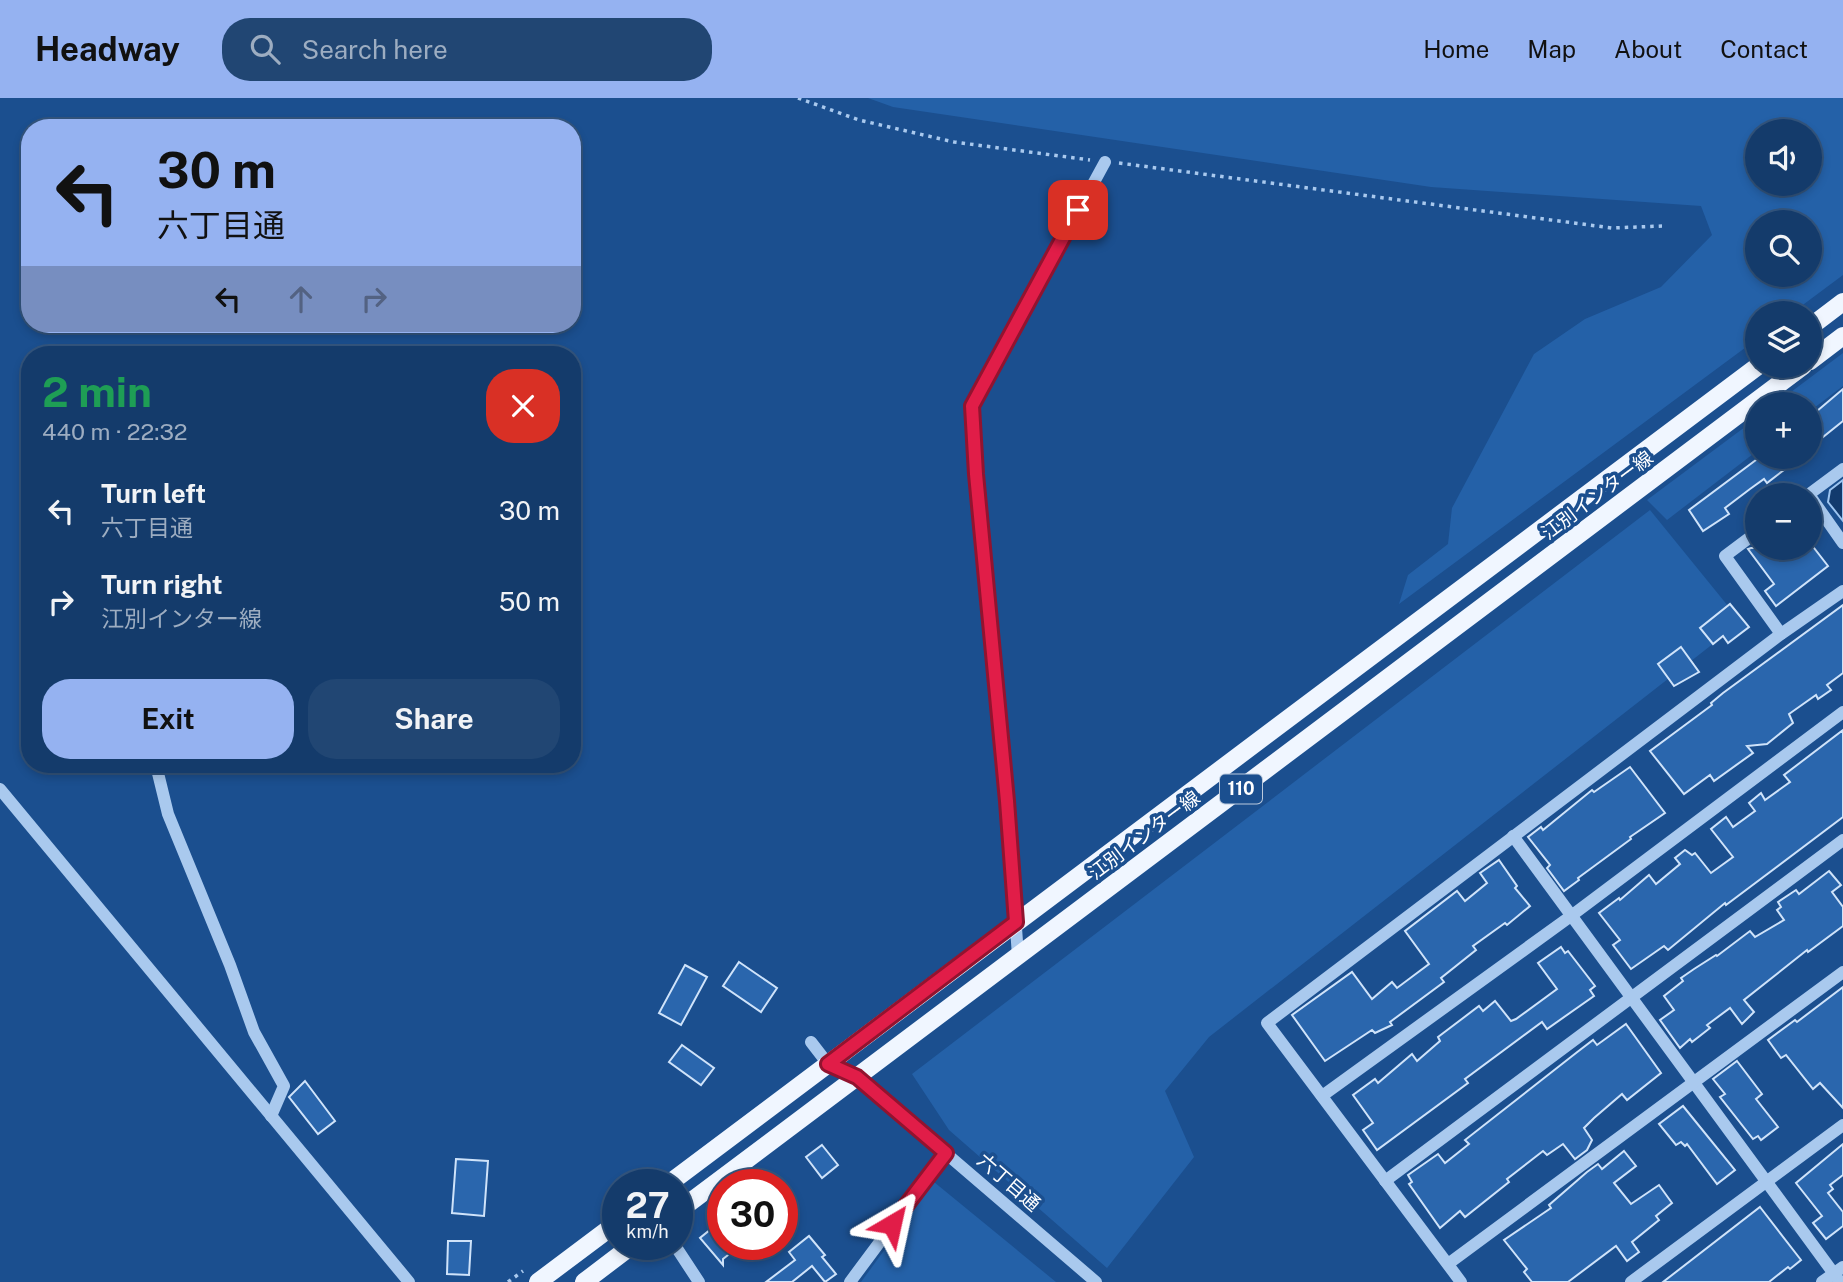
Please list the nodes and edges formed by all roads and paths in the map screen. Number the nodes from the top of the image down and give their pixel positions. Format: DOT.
graph roads {
  1 [pos="798,98"];
  2 [pos="1105,162"];
  3 [pos="1662,226"];
  4 [pos="1843,302"];
  5 [pos="1822,318"];
  6 [pos="1843,336"];
  7 [pos="1822,352"];
  8 [pos="1745,376"];
  9 [pos="1787,378"];
  10 [pos="1843,469"];
  11 [pos="1822,485"];
  12 [pos="1822,513"];
  13 [pos="1745,541"];
  14 [pos="1843,543"];
  15 [pos="1843,591"];
  16 [pos="1781,634"];
  17 [pos="1843,712"];
  18 [pos="158,773"];
  19 [pos="0,789"];
  20 [pos="1513,836"];
  21 [pos="1843,840"];
  22 [pos="1571,916"];
  23 [pos="1016,922"];
  24 [pos="1018,956"];
  25 [pos="1843,972"];
  26 [pos="1631,997"];
  27 [pos="811,1042"];
  28 [pos="828,1064"];
  29 [pos="857,1077"];
  30 [pos="1694,1083"];
  31 [pos="1322,1096"];
  32 [pos="271,1116"];
  33 [pos="1843,1125"];
  34 [pos="946,1153"];
  35 [pos="688,1169"];
  36 [pos="1385,1181"];
  37 [pos="1766,1182"];
  38 [pos="693,1200"];
  39 [pos="602,1234"];
  40 [pos="613,1260"];
  41 [pos="685,1260"];
  42 [pos="1448,1264"];
  43 [pos="1839,1274"];
  44 [pos="409,1282"];
  45 [pos="538,1282"];
  46 [pos="583,1282"];
  47 [pos="699,1282"];
  48 [pos="850,1282"];
  49 [pos="1096,1282"];
  50 [pos="1461,1282"];
  51 [pos="1631,1282"];
  52 [pos="1822,1282"];
  1 -- 2 [label="path"];
  2 -- 3 [label="path"];
  2 -- 23 [label="street"];
  4 -- 5 [label="main road"];
  6 -- 7 [label="main road"];
  8 -- 23 [label="main road, 江別インター線 / 110"];
  9 -- 24 [label="main road, 江別インター線 / 110"];
  10 -- 11 [label="street"];
  12 -- 14 [label="street"];
  13 -- 16 [label="street"];
  15 -- 16 [label="street"];
  16 -- 20 [label="street"];
  17 -- 22 [label="street"];
  18 -- 32 [label="street"];
  19 -- 32 [label="street"];
  20 -- 22 [label="street"];
  20 -- 31 [label="street"];
  21 -- 26 [label="street"];
  22 -- 26 [label="street"];
  22 -- 31 [label="street"];
  23 -- 24 [label="street"];
  23 -- 28 [label="main road, 江別インター線 / 110"];
  24 -- 29 [label="main road, 江別インター線 / 110"];
  25 -- 30 [label="street"];
  26 -- 30 [label="street"];
  26 -- 36 [label="street"];
  27 -- 28 [label="street"];
  28 -- 29 [label="street, 六丁目通"];
  28 -- 35 [label="main road, 江別インター線 / 110"];
  29 -- 34 [label="street, 六丁目通"];
  29 -- 38 [label="main road, 江別インター線 / 110"];
  30 -- 37 [label="street"];
  30 -- 42 [label="street"];
  31 -- 36 [label="street"];
  32 -- 44 [label="street"];
  33 -- 37 [label="street"];
  34 -- 48 [label="street"];
  34 -- 49 [label="street, 六丁目通"];
  36 -- 42 [label="street"];
  37 -- 43 [label="street"];
  37 -- 51 [label="street"];
  39 -- 45 [label="main road"];
  40 -- 46 [label="main road"];
  41 -- 47 [label="street"];
  42 -- 50 [label="street"];
  43 -- 52 [label="street"];
}
